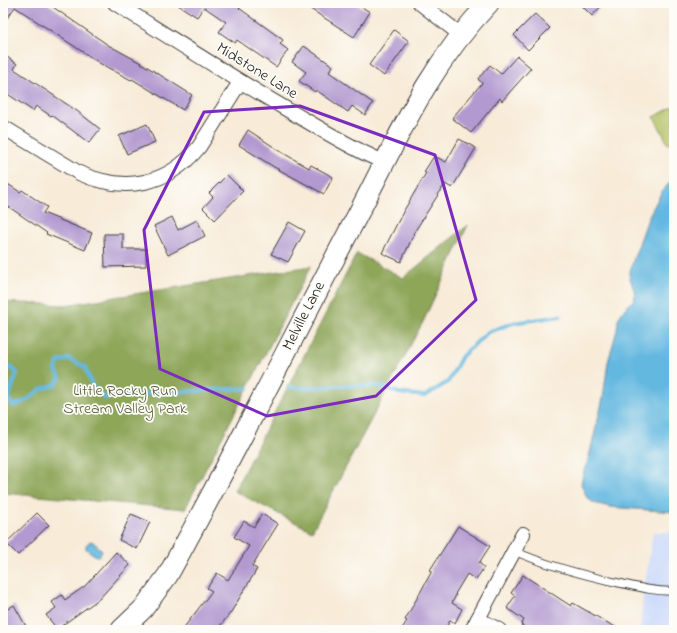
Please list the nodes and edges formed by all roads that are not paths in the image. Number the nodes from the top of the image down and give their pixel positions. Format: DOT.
graph roads {
  1 [pos="115,3"];
  2 [pos="420,3"];
  3 [pos="489,3"];
  4 [pos="461,34"];
  5 [pos="240,82"];
  6 [pos="3,127"];
  7 [pos="384,162"];
  8 [pos="523,534"];
  9 [pos="514,551"];
  10 [pos="674,591"];
  11 [pos="475,624"];
  12 [pos="122,630"];
  13 [pos="499,630"];
  1 -- 5 [label="street, Midstone Lane"];
  2 -- 4 [label="street"];
  3 -- 4 [label="street, Melville Lane"];
  4 -- 7 [label="street, Melville Lane"];
  5 -- 6 [label="street"];
  5 -- 7 [label="street, Midstone Lane"];
  7 -- 12 [label="street, Melville Lane"];
  8 -- 9 [label="street"];
  9 -- 10 [label="lane"];
  9 -- 11 [label="street"];
  11 -- 13 [label="street"];
}
